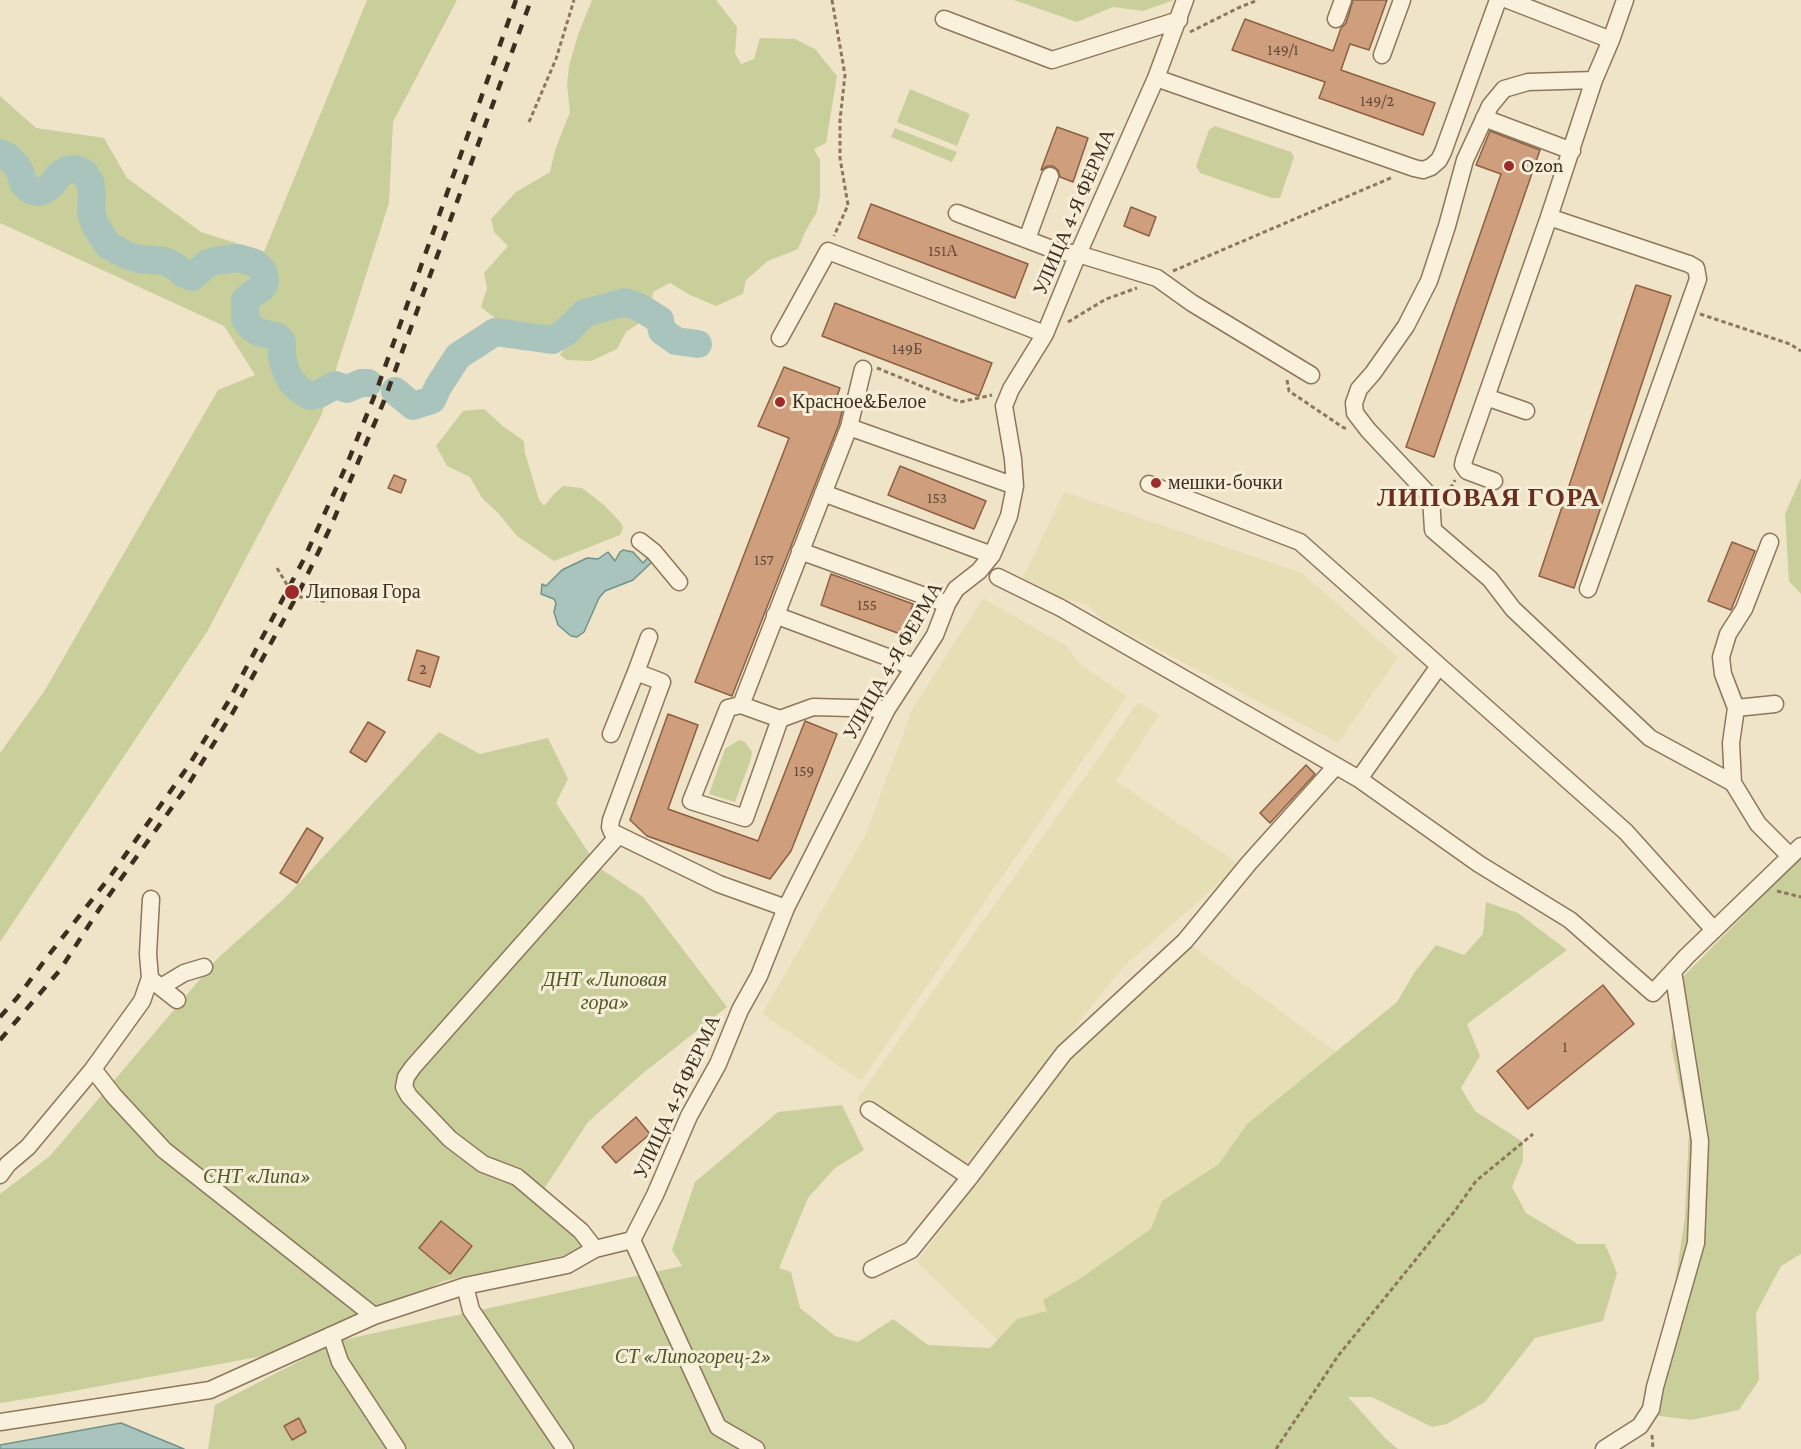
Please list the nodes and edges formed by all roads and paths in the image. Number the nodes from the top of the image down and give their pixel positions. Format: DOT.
graph roads {
  1 [pos="574,0"];
  2 [pos="832,0"];
  3 [pos="1185,0"];
  4 [pos="1258,0"];
  5 [pos="1343,0"];
  6 [pos="1402,0"];
  7 [pos="1498,0"];
  8 [pos="1508,0"];
  9 [pos="1625,0"];
  10 [pos="944,19"];
  11 [pos="1336,19"];
  12 [pos="1179,20"];
  13 [pos="1611,40"];
  14 [pos="1170,42"];
  15 [pos="1382,55"];
  16 [pos="1156,78"];
  17 [pos="1594,80"];
  18 [pos="1484,118"];
  19 [pos="529,122"];
  20 [pos="1572,150"];
  21 [pos="1414,168"];
  22 [pos="1050,176"];
  23 [pos="957,213"];
  24 [pos="1549,217"];
  25 [pos="1027,239"];
  26 [pos="828,251"];
  27 [pos="1078,254"];
  28 [pos="1157,278"];
  29 [pos="1687,310"];
  30 [pos="1047,329"];
  31 [pos="780,338"];
  32 [pos="1801,351"];
  33 [pos="1282,358"];
  34 [pos="868,368"];
  35 [pos="1311,375"];
  36 [pos="1011,389"];
  37 [pos="1486,398"];
  38 [pos="1526,411"];
  39 [pos="849,427"];
  40 [pos="1368,430"];
  41 [pos="1494,481"];
  42 [pos="1149,484"];
  43 [pos="1015,486"];
  44 [pos="823,494"];
  45 [pos="640,541"];
  46 [pos="1770,542"];
  47 [pos="800,551"];
  48 [pos="992,555"];
  49 [pos="276,568"];
  50 [pos="998,577"];
  51 [pos="679,582"];
  52 [pos="1588,589"];
  53 [pos="328,602"];
  54 [pos="947,604"];
  55 [pos="775,615"];
  56 [pos="649,637"];
  57 [pos="1440,666"];
  58 [pos="914,668"];
  59 [pos="636,672"];
  60 [pos="1775,704"];
  61 [pos="741,705"];
  62 [pos="1736,708"];
  63 [pos="887,710"];
  64 [pos="780,719"];
  65 [pos="611,734"];
  66 [pos="1336,766"];
  67 [pos="1359,780"];
  68 [pos="1733,783"];
  69 [pos="618,836"];
  70 [pos="1795,851"];
  71 [pos="1758,887"];
  72 [pos="1801,897"];
  73 [pos="151,899"];
  74 [pos="786,908"];
  75 [pos="1714,930"];
  76 [pos="204,967"];
  77 [pos="1673,971"];
  78 [pos="155,983"];
  79 [pos="177,1000"];
  80 [pos="93,1069"];
  81 [pos="869,1110"];
  82 [pos="1533,1134"];
  83 [pos="0,1175"];
  84 [pos="970,1177"];
  85 [pos="632,1240"];
  86 [pos="595,1249"];
  87 [pos="872,1269"];
  88 [pos="465,1286"];
  89 [pos="374,1316"];
  90 [pos="331,1335"];
  91 [pos="0,1422"];
  92 [pos="397,1449"];
  93 [pos="565,1449"];
  94 [pos="756,1449"];
  95 [pos="1276,1449"];
  96 [pos="1604,1449"];
  1 -- 19 [label="path"];
  2 -- 26 [label="path"];
  3 -- 12 [label="street, УЛИЦА 4-Я ФЕРМА"];
  4 -- 14 [label="path"];
  5 -- 11 [label="street"];
  6 -- 15 [label="street"];
  7 -- 21 [label="street"];
  8 -- 13 [label="street"];
  9 -- 13 [label="street"];
  10 -- 12 [label="street"];
  12 -- 14 [label="street, УЛИЦА 4-Я ФЕРМА"];
  13 -- 17 [label="street"];
  14 -- 16 [label="street, УЛИЦА 4-Я ФЕРМА"];
  16 -- 21 [label="street"];
  16 -- 27 [label="street, УЛИЦА 4-Я ФЕРМА"];
  17 -- 18 [label="street"];
  17 -- 20 [label="street"];
  18 -- 20 [label="street"];
  18 -- 40 [label="street"];
  20 -- 24 [label="street"];
  21 -- 28 [label="path"];
  22 -- 25 [label="street"];
  23 -- 25 [label="street"];
  24 -- 29 [label="street"];
  24 -- 37 [label="street"];
  25 -- 27 [label="street"];
  26 -- 30 [label="street"];
  26 -- 31 [label="street"];
  27 -- 28 [label="street"];
  27 -- 30 [label="street, УЛИЦА 4-Я ФЕРМА"];
  28 -- 30 [label="path"];
  28 -- 33 [label="street"];
  29 -- 32 [label="path"];
  29 -- 52 [label="street"];
  30 -- 36 [label="street, УЛИЦА 4-Я ФЕРМА"];
  33 -- 35 [label="street"];
  33 -- 40 [label="path"];
  34 -- 36 [label="path"];
  34 -- 39 [label="street"];
  36 -- 43 [label="street, УЛИЦА 4-Я ФЕРМА"];
  37 -- 38 [label="street"];
  37 -- 41 [label="street"];
  39 -- 43 [label="street"];
  39 -- 44 [label="street"];
  40 -- 68 [label="street"];
  42 -- 57 [label="street"];
  43 -- 48 [label="street, УЛИЦА 4-Я ФЕРМА"];
  44 -- 47 [label="street"];
  44 -- 48 [label="street"];
  45 -- 51 [label="street"];
  46 -- 62 [label="street"];
  47 -- 54 [label="street"];
  47 -- 55 [label="street"];
  48 -- 54 [label="street, УЛИЦА 4-Я ФЕРМА"];
  49 -- 53 [label="path"];
  50 -- 66 [label="street"];
  54 -- 58 [label="street, УЛИЦА 4-Я ФЕРМА"];
  55 -- 58 [label="street"];
  55 -- 61 [label="street"];
  56 -- 59 [label="street"];
  57 -- 67 [label="street"];
  57 -- 75 [label="street"];
  58 -- 63 [label="street, УЛИЦА 4-Я ФЕРМА"];
  59 -- 65 [label="street"];
  59 -- 69 [label="street"];
  60 -- 62 [label="street"];
  61 -- 64 [label="street"];
  61 -- 64 [label="street"];
  62 -- 68 [label="street"];
  63 -- 64 [label="street"];
  63 -- 74 [label="street, УЛИЦА 4-Я ФЕРМА"];
  66 -- 67 [label="street"];
  66 -- 84 [label="street"];
  67 -- 77 [label="street"];
  68 -- 70 [label="street"];
  69 -- 74 [label="street"];
  69 -- 86 [label="street"];
  70 -- 71 [label="street"];
  71 -- 72 [label="path"];
  71 -- 75 [label="street"];
  73 -- 78 [label="street"];
  74 -- 85 [label="street, УЛИЦА 4-Я ФЕРМА"];
  75 -- 77 [label="street"];
  76 -- 78 [label="street"];
  77 -- 96 [label="street"];
  78 -- 79 [label="street"];
  78 -- 80 [label="street"];
  80 -- 83 [label="street"];
  80 -- 89 [label="street"];
  81 -- 84 [label="street"];
  82 -- 95 [label="path"];
  84 -- 87 [label="street"];
  85 -- 86 [label="street"];
  85 -- 94 [label="street"];
  86 -- 88 [label="street"];
  88 -- 89 [label="street"];
  88 -- 93 [label="street"];
  89 -- 90 [label="street"];
  90 -- 91 [label="street"];
  90 -- 92 [label="street"];
}
